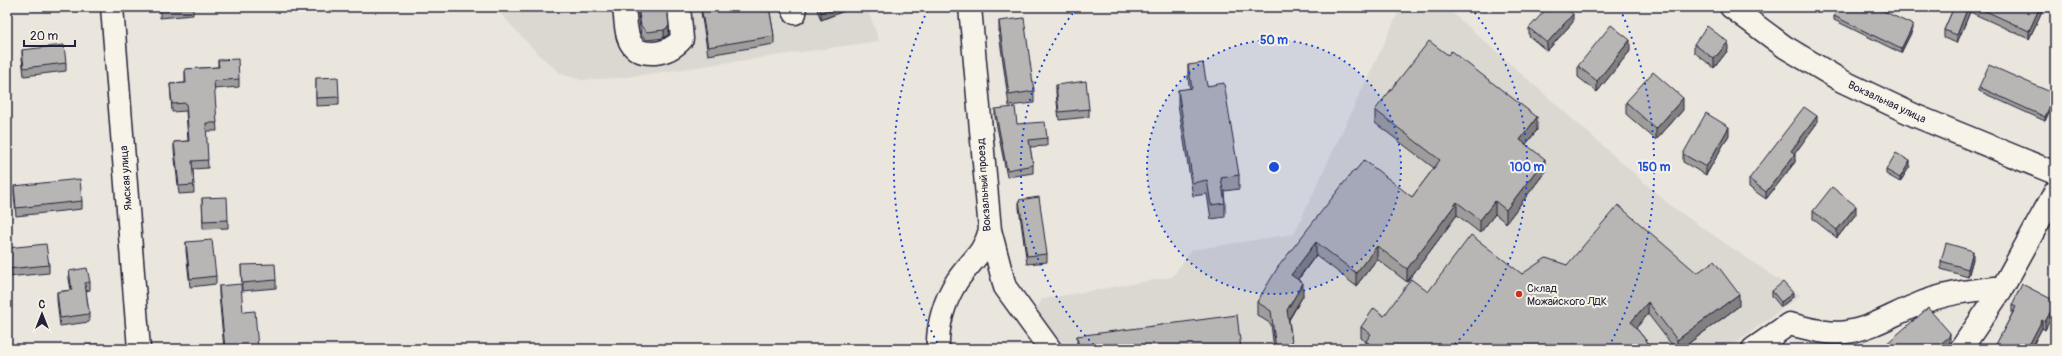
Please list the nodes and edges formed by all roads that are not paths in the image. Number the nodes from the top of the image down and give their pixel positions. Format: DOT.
graph roads {
  1 [pos="112,7"];
  2 [pos="624,7"];
  3 [pos="679,7"];
  4 [pos="970,7"];
  5 [pos="1731,7"];
  6 [pos="2055,173"];
  7 [pos="2055,192"];
  8 [pos="990,230"];
  9 [pos="2003,287"];
  10 [pos="139,349"];
  11 [pos="938,349"];
  12 [pos="1050,349"];
  13 [pos="1753,349"];
  14 [pos="1961,349"];
  1 -- 10 [label="street, Ямская улица"];
  2 -- 3 [label="street"];
  4 -- 8 [label="street, Вокзальный проезд"];
  5 -- 6 [label="street, Вокзальная улица"];
  7 -- 9 [label="street"];
  8 -- 11 [label="street, Вокзальный проезд"];
  8 -- 12 [label="street"];
  9 -- 13 [label="street"];
  9 -- 14 [label="street"];
}
